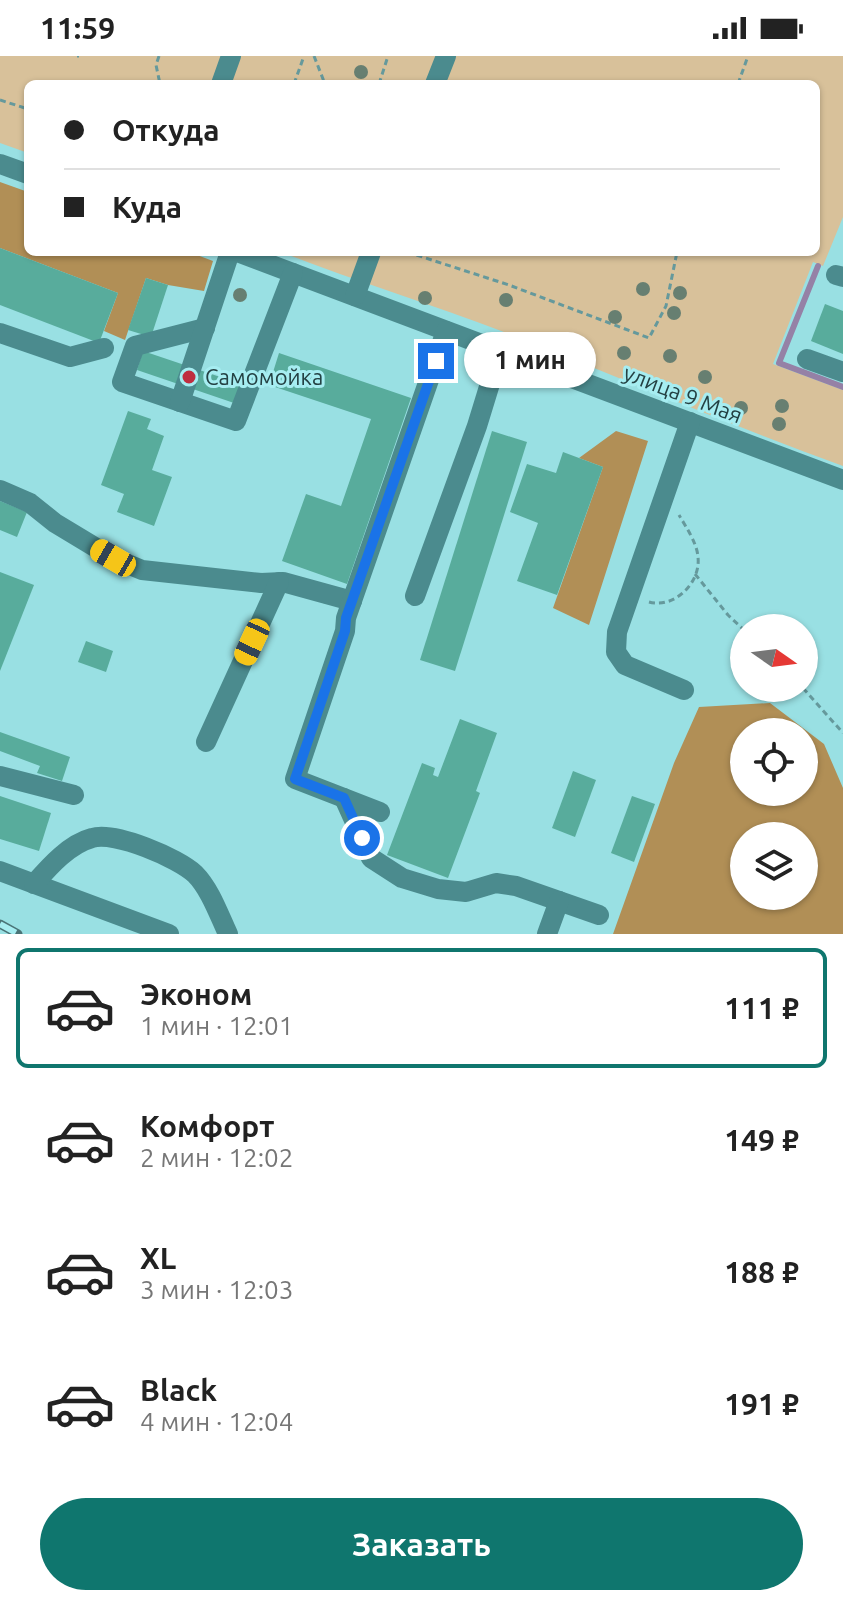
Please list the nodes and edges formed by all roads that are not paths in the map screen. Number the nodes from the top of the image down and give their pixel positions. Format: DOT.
graph roads {
  1 [pos="231,56"];
  2 [pos="446,56"];
  3 [pos="222,80"];
  4 [pos="437,80"];
  5 [pos="0,164"];
  6 [pos="24,173"];
  7 [pos="229,256"];
  8 [pos="248,256"];
  9 [pos="370,256"];
  10 [pos="293,273"];
  11 [pos="355,296"];
  12 [pos="205,328"];
  13 [pos="446,331"];
  14 [pos="0,333"];
  15 [pos="104,348"];
  16 [pos="500,351"];
  17 [pos="807,359"];
  18 [pos="843,372"];
  19 [pos="180,402"];
  20 [pos="690,422"];
  21 [pos="843,480"];
  22 [pos="0,490"];
  23 [pos="279,582"];
  24 [pos="415,596"];
  25 [pos="352,601"];
  26 [pos="684,690"];
  27 [pos="206,742"];
  28 [pos="0,776"];
  29 [pos="74,795"];
  30 [pos="344,798"];
  31 [pos="380,812"];
  32 [pos="0,871"];
  33 [pos="34,884"];
  34 [pos="559,901"];
  35 [pos="599,915"];
  36 [pos="169,934"];
  37 [pos="228,934"];
  38 [pos="547,934"];
  1 -- 3 [label="street"];
  2 -- 4 [label="street"];
  5 -- 6 [label="street"];
  7 -- 12 [label="street"];
  8 -- 10 [label="street, улица 9 Мая"];
  9 -- 11 [label="street"];
  10 -- 11 [label="street, улица 9 Мая"];
  10 -- 19 [label="street"];
  11 -- 13 [label="street, улица 9 Мая"];
  12 -- 19 [label="street"];
  12 -- 19 [label="street"];
  13 -- 16 [label="street, улица 9 Мая"];
  13 -- 25 [label="street"];
  14 -- 15 [label="street"];
  16 -- 20 [label="street, улица 9 Мая"];
  16 -- 24 [label="street"];
  17 -- 18 [label="street"];
  20 -- 21 [label="street, улица 9 Мая"];
  20 -- 26 [label="street"];
  22 -- 23 [label="street"];
  23 -- 25 [label="street"];
  23 -- 27 [label="street"];
  25 -- 30 [label="street"];
  28 -- 29 [label="street"];
  30 -- 31 [label="street"];
  30 -- 34 [label="street"];
  32 -- 33 [label="street"];
  33 -- 36 [label="street"];
  33 -- 37 [label="street"];
  34 -- 35 [label="street"];
  34 -- 38 [label="street"];
}
